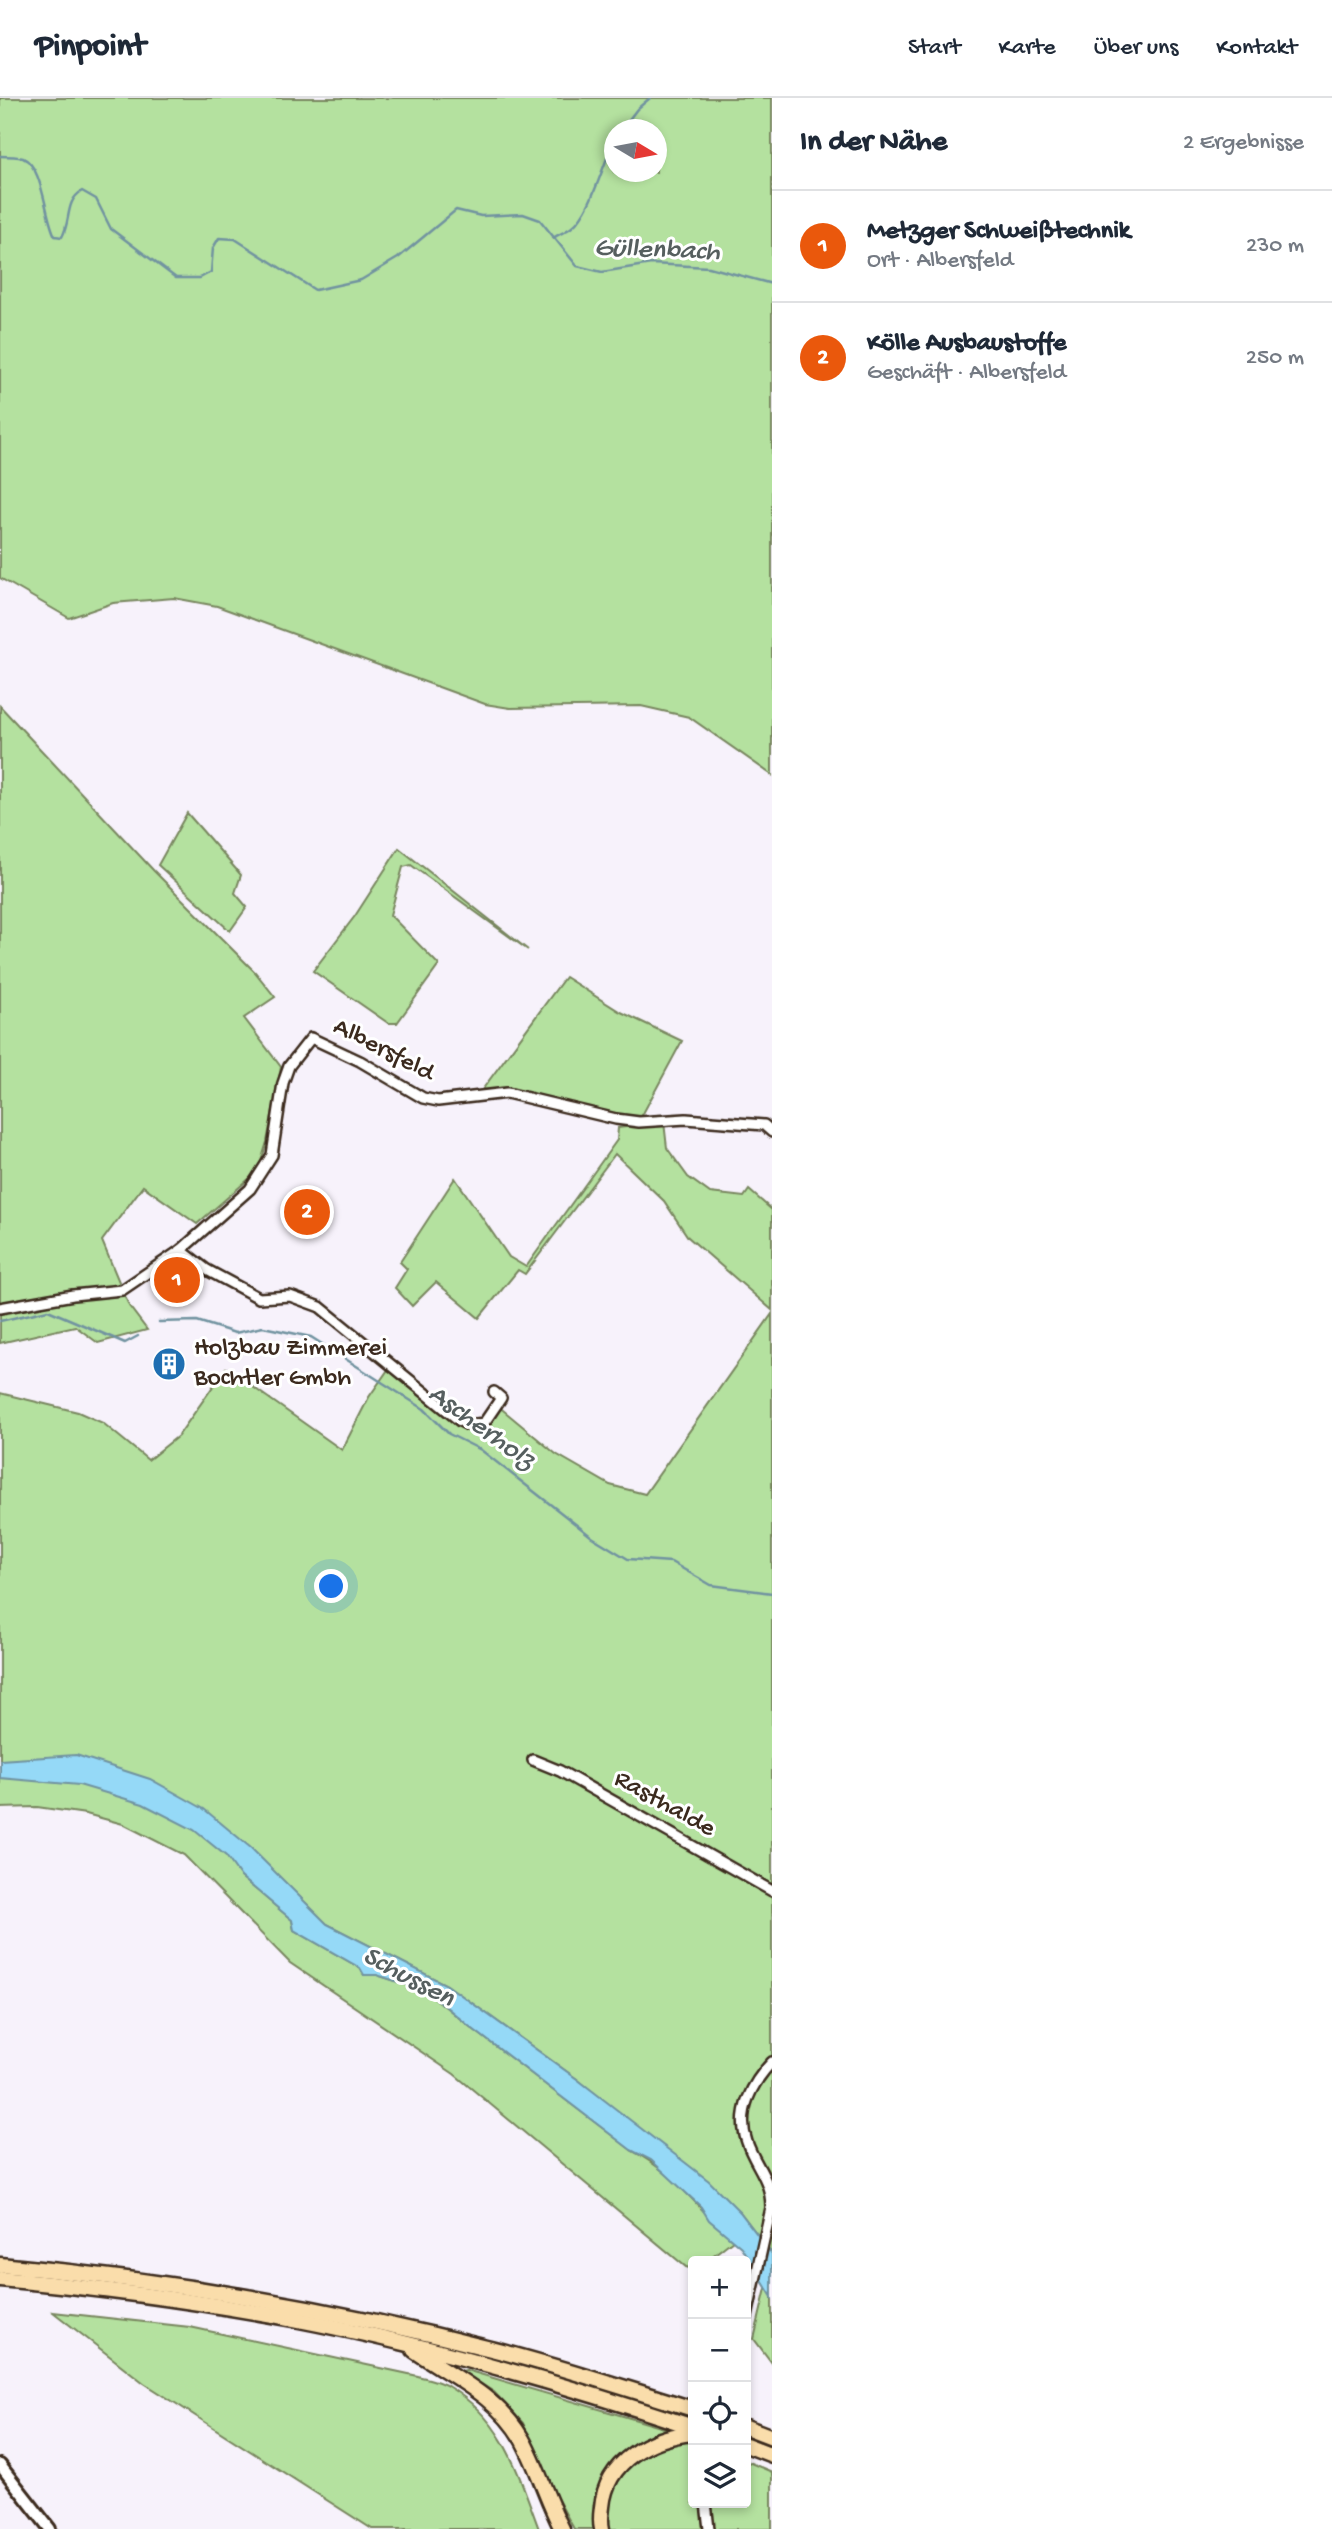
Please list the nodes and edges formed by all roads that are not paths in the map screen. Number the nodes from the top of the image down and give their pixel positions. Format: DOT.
graph roads {
  1 [pos="772,1132"];
  2 [pos="181,1250"];
  3 [pos="0,1308"];
  4 [pos="494,1392"];
  5 [pos="533,1760"];
  6 [pos="772,1891"];
  7 [pos="772,2062"];
  8 [pos="0,2265"];
  9 [pos="0,2279"];
  10 [pos="746,2319"];
  11 [pos="428,2347"];
  12 [pos="688,2407"];
  13 [pos="688,2425"];
  14 [pos="751,2429"];
  15 [pos="688,2434"];
  16 [pos="772,2437"];
  17 [pos="751,2447"];
  18 [pos="772,2455"];
  19 [pos="0,2465"];
  20 [pos="707,2508"];
  21 [pos="51,2529"];
  22 [pos="562,2529"];
  23 [pos="602,2529"];
  24 [pos="709,2529"];
  1 -- 2 [label="street, Albersfeld"];
  2 -- 3 [label="street, Albersfeld"];
  2 -- 4 [label="street"];
  5 -- 6 [label="street, Rasthalde"];
  7 -- 10 [label="street"];
  8 -- 11 [label="highway"];
  9 -- 11 [label="highway"];
  11 -- 12 [label="highway"];
  11 -- 13 [label="highway"];
  11 -- 22 [label="highway"];
  14 -- 16 [label="highway"];
  15 -- 23 [label="highway"];
  17 -- 18 [label="highway"];
  19 -- 21 [label="street"];
  20 -- 24 [label="street"];
}
